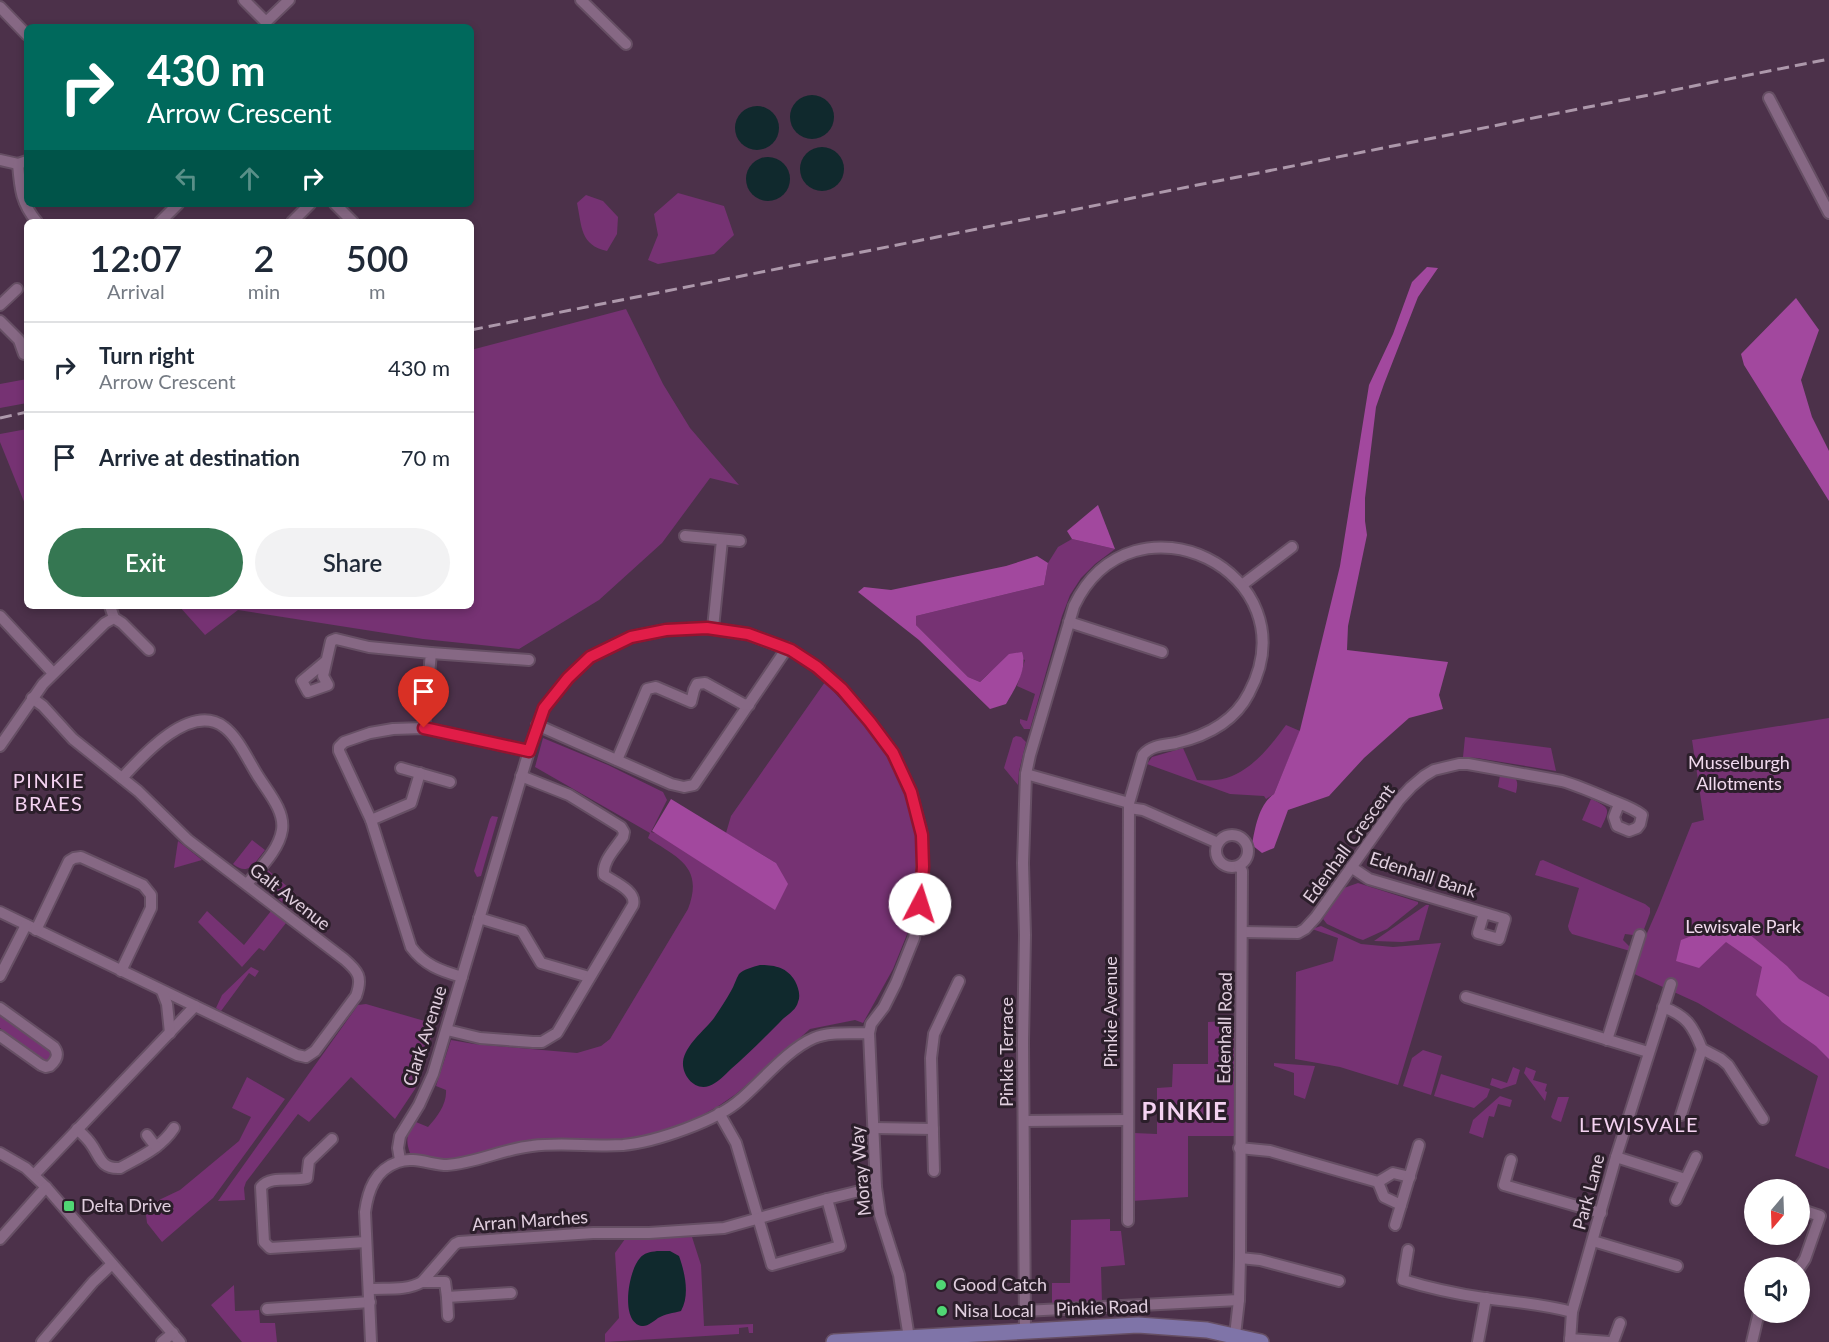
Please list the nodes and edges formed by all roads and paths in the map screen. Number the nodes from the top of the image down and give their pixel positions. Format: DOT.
graph roads {
  1 [pos="244,0"];
  2 [pos="289,0"];
  3 [pos="580,0"];
  4 [pos="0,7"];
  5 [pos="24,32"];
  6 [pos="626,44"];
  7 [pos="1769,98"];
  8 [pos="0,160"];
  9 [pos="23,162"];
  10 [pos="24,202"];
  11 [pos="175,207"];
  12 [pos="307,207"];
  13 [pos="338,207"];
  14 [pos="1829,213"];
  15 [pos="163,219"];
  16 [pos="295,219"];
  17 [pos="350,219"];
  18 [pos="17,289"];
  19 [pos="0,305"];
  20 [pos="0,321"];
  21 [pos="24,354"];
  22 [pos="685,536"];
  23 [pos="722,540"];
  24 [pos="740,541"];
  25 [pos="1292,547"];
  26 [pos="1242,585"];
  27 [pos="111,609"];
  28 [pos="0,616"];
  29 [pos="114,618"];
  30 [pos="1069,622"];
  31 [pos="713,628"];
  32 [pos="787,648"];
  33 [pos="149,650"];
  34 [pos="1162,652"];
  35 [pos="431,653"];
  36 [pos="529,660"];
  37 [pos="326,661"];
  38 [pos="53,673"];
  39 [pos="32,698"];
  40 [pos="749,705"];
  41 [pos="537,725"];
  42 [pos="424,728"];
  43 [pos="0,746"];
  44 [pos="529,751"];
  45 [pos="617,760"];
  46 [pos="401,768"];
  47 [pos="420,773"];
  48 [pos="1026,774"];
  49 [pos="521,776"];
  50 [pos="122,778"];
  51 [pos="450,782"];
  52 [pos="1619,804"];
  53 [pos="1129,806"];
  54 [pos="371,820"];
  55 [pos="1218,843"];
  56 [pos="1239,866"];
  57 [pos="1351,867"];
  58 [pos="248,884"];
  59 [pos="0,912"];
  60 [pos="1484,913"];
  61 [pos="479,918"];
  62 [pos="31,927"];
  63 [pos="1242,932"];
  64 [pos="1636,939"];
  65 [pos="121,971"];
  66 [pos="0,976"];
  67 [pos="462,977"];
  68 [pos="589,978"];
  69 [pos="959,981"];
  70 [pos="1671,984"];
  71 [pos="162,991"];
  72 [pos="1466,997"];
  73 [pos="195,1006"];
  74 [pos="1663,1007"];
  75 [pos="0,1008"];
  76 [pos="447,1030"];
  77 [pos="170,1032"];
  78 [pos="869,1033"];
  79 [pos="0,1036"];
  80 [pos="1607,1040"];
  81 [pos="1702,1049"];
  82 [pos="1648,1052"];
  83 [pos="718,1113"];
  84 [pos="1680,1115"];
  85 [pos="1763,1119"];
  86 [pos="1127,1120"];
  87 [pos="1024,1121"];
  88 [pos="174,1128"];
  89 [pos="874,1128"];
  90 [pos="76,1129"];
  91 [pos="933,1129"];
  92 [pos="147,1134"];
  93 [pos="332,1139"];
  94 [pos="1419,1145"];
  95 [pos="156,1147"];
  96 [pos="1239,1148"];
  97 [pos="0,1153"];
  98 [pos="1616,1157"];
  99 [pos="1696,1157"];
  100 [pos="400,1160"];
  101 [pos="1511,1160"];
  102 [pos="934,1171"];
  103 [pos="34,1174"];
  104 [pos="1410,1177"];
  105 [pos="1685,1179"];
  106 [pos="1378,1182"];
  107 [pos="46,1187"];
  108 [pos="876,1187"];
  109 [pos="827,1199"];
  110 [pos="1676,1200"];
  111 [pos="1401,1205"];
  112 [pos="1601,1213"];
  113 [pos="1810,1213"];
  114 [pos="757,1219"];
  115 [pos="1128,1221"];
  116 [pos="1395,1225"];
  117 [pos="0,1239"];
  118 [pos="1593,1240"];
  119 [pos="366,1242"];
  120 [pos="1810,1245"];
  121 [pos="1408,1250"];
  122 [pos="1240,1258"];
  123 [pos="442,1260"];
  124 [pos="112,1264"];
  125 [pos="1677,1266"];
  126 [pos="1340,1281"];
  127 [pos="422,1282"];
  128 [pos="446,1282"];
  129 [pos="370,1289"];
  130 [pos="511,1293"];
  131 [pos="447,1297"];
  132 [pos="1486,1298"];
  133 [pos="1239,1300"];
  134 [pos="370,1302"];
  135 [pos="267,1309"];
  136 [pos="1024,1311"];
  137 [pos="1572,1312"];
  138 [pos="448,1316"];
  139 [pos="1620,1323"];
  140 [pos="1756,1323"];
  141 [pos="1025,1331"];
  142 [pos="1235,1335"];
  143 [pos="991,1337"];
  144 [pos="176,1338"];
  145 [pos="909,1338"];
  146 [pos="1570,1341"];
  147 [pos="42,1342"];
  148 [pos="162,1342"];
  149 [pos="371,1342"];
  150 [pos="834,1342"];
  151 [pos="1261,1342"];
  152 [pos="1478,1342"];
  153 [pos="1611,1342"];
  154 [pos="1752,1342"];
  1 -- 2 [label="street"];
  3 -- 6 [label="street"];
  4 -- 5 [label="street"];
  7 -- 14 [label="street"];
  8 -- 9 [label="street"];
  9 -- 10 [label="street"];
  11 -- 15 [label="street"];
  12 -- 16 [label="street"];
  13 -- 17 [label="street"];
  18 -- 19 [label="street"];
  20 -- 21 [label="street"];
  22 -- 23 [label="street"];
  23 -- 24 [label="street"];
  23 -- 31 [label="street"];
  25 -- 26 [label="street"];
  26 -- 30 [label="street, Pinkie Terrace"];
  26 -- 53 [label="street, Pinkie Avenue"];
  27 -- 29 [label="street"];
  28 -- 38 [label="street"];
  29 -- 33 [label="street"];
  29 -- 38 [label="street"];
  30 -- 34 [label="street"];
  30 -- 48 [label="street, Pinkie Terrace"];
  31 -- 32 [label="street, Clark Avenue"];
  31 -- 41 [label="street, Clark Avenue"];
  32 -- 40 [label="street"];
  32 -- 78 [label="street, Clark Avenue"];
  35 -- 36 [label="street"];
  35 -- 37 [label="street"];
  35 -- 42 [label="street"];
  38 -- 39 [label="street"];
  39 -- 43 [label="street"];
  39 -- 50 [label="street, Galt Avenue"];
  40 -- 45 [label="street"];
  40 -- 45 [label="street"];
  41 -- 44 [label="street, Clark Avenue"];
  41 -- 45 [label="street"];
  42 -- 44 [label="street"];
  42 -- 54 [label="street"];
  44 -- 49 [label="street, Clark Avenue"];
  46 -- 47 [label="street"];
  47 -- 51 [label="street"];
  47 -- 54 [label="street"];
  48 -- 53 [label="street"];
  48 -- 87 [label="street, Pinkie Terrace"];
  49 -- 61 [label="street, Clark Avenue"];
  49 -- 68 [label="street"];
  50 -- 58 [label="street, Galt Avenue"];
  50 -- 58 [label="street"];
  52 -- 57 [label="street, Edenhall Crescent"];
  53 -- 55 [label="street"];
  53 -- 86 [label="street, Pinkie Avenue"];
  54 -- 67 [label="street"];
  55 -- 56 [label="street"];
  55 -- 56 [label="street, Edenhall Road"];
  56 -- 63 [label="street, Edenhall Road"];
  57 -- 60 [label="street, Edenhall Bank"];
  57 -- 63 [label="street, Edenhall Crescent"];
  58 -- 73 [label="street, Galt Avenue"];
  59 -- 62 [label="street"];
  61 -- 67 [label="street, Clark Avenue"];
  61 -- 68 [label="street"];
  62 -- 65 [label="street"];
  62 -- 65 [label="street"];
  62 -- 66 [label="street"];
  63 -- 96 [label="street, Edenhall Road"];
  64 -- 80 [label="street"];
  65 -- 71 [label="street"];
  67 -- 76 [label="street, Clark Avenue"];
  68 -- 76 [label="street"];
  69 -- 91 [label="street"];
  70 -- 74 [label="street, Park Lane"];
  71 -- 73 [label="street"];
  71 -- 77 [label="street"];
  72 -- 80 [label="street"];
  73 -- 77 [label="street"];
  74 -- 81 [label="street"];
  74 -- 82 [label="street, Park Lane"];
  75 -- 79 [label="street"];
  76 -- 100 [label="street, Clark Avenue"];
  77 -- 90 [label="street"];
  78 -- 83 [label="street"];
  78 -- 89 [label="street, Moray Way"];
  80 -- 82 [label="street"];
  81 -- 84 [label="street"];
  81 -- 85 [label="street"];
  82 -- 98 [label="street, Park Lane"];
  83 -- 100 [label="street"];
  83 -- 114 [label="street"];
  86 -- 87 [label="street"];
  86 -- 115 [label="street, Pinkie Avenue"];
  87 -- 136 [label="street, Pinkie Terrace"];
  88 -- 95 [label="street"];
  89 -- 91 [label="street"];
  89 -- 108 [label="street, Moray Way"];
  90 -- 95 [label="street"];
  90 -- 103 [label="street"];
  91 -- 102 [label="street"];
  92 -- 95 [label="street"];
  93 -- 119 [label="street"];
  94 -- 104 [label="street"];
  96 -- 106 [label="street"];
  96 -- 122 [label="street, Edenhall Road"];
  97 -- 103 [label="street"];
  98 -- 105 [label="street"];
  98 -- 112 [label="street, Park Lane"];
  99 -- 105 [label="street"];
  100 -- 119 [label="street"];
  101 -- 112 [label="street"];
  103 -- 107 [label="street"];
  104 -- 106 [label="street"];
  104 -- 111 [label="street"];
  105 -- 110 [label="street"];
  106 -- 111 [label="street"];
  107 -- 117 [label="street"];
  107 -- 124 [label="street"];
  108 -- 109 [label="street, Arran Marches"];
  108 -- 145 [label="street, Moray Way"];
  109 -- 114 [label="street, Arran Marches"];
  109 -- 114 [label="street"];
  111 -- 116 [label="street"];
  112 -- 118 [label="street, Park Lane"];
  113 -- 120 [label="street"];
  114 -- 123 [label="street, Arran Marches"];
  118 -- 125 [label="street"];
  118 -- 137 [label="street, Park Lane"];
  119 -- 129 [label="street"];
  121 -- 132 [label="street"];
  122 -- 126 [label="street"];
  122 -- 133 [label="street, Edenhall Road"];
  123 -- 127 [label="street, Arran Marches"];
  123 -- 128 [label="street"];
  124 -- 144 [label="street"];
  124 -- 147 [label="street"];
  127 -- 128 [label="street"];
  127 -- 129 [label="street"];
  128 -- 131 [label="street"];
  129 -- 134 [label="street"];
  130 -- 131 [label="street"];
  131 -- 138 [label="street"];
  132 -- 137 [label="street"];
  132 -- 152 [label="street"];
  133 -- 136 [label="street, Pinkie Road"];
  133 -- 142 [label="street, Edenhall Road"];
  134 -- 135 [label="street"];
  134 -- 149 [label="street"];
  136 -- 141 [label="street, Pinkie Terrace"];
  137 -- 146 [label="street, Park Lane"];
  139 -- 153 [label="street"];
  140 -- 154 [label="street"];
  141 -- 142 [label="main road, Pinkie Road"];
  141 -- 143 [label="main road, Pinkie Road"];
  142 -- 151 [label="main road, Pinkie Road"];
  143 -- 145 [label="main road, Pinkie Road"];
  144 -- 148 [label="street"];
  145 -- 150 [label="main road, Pinkie Road"];
  146 -- 153 [label="street"];
}
